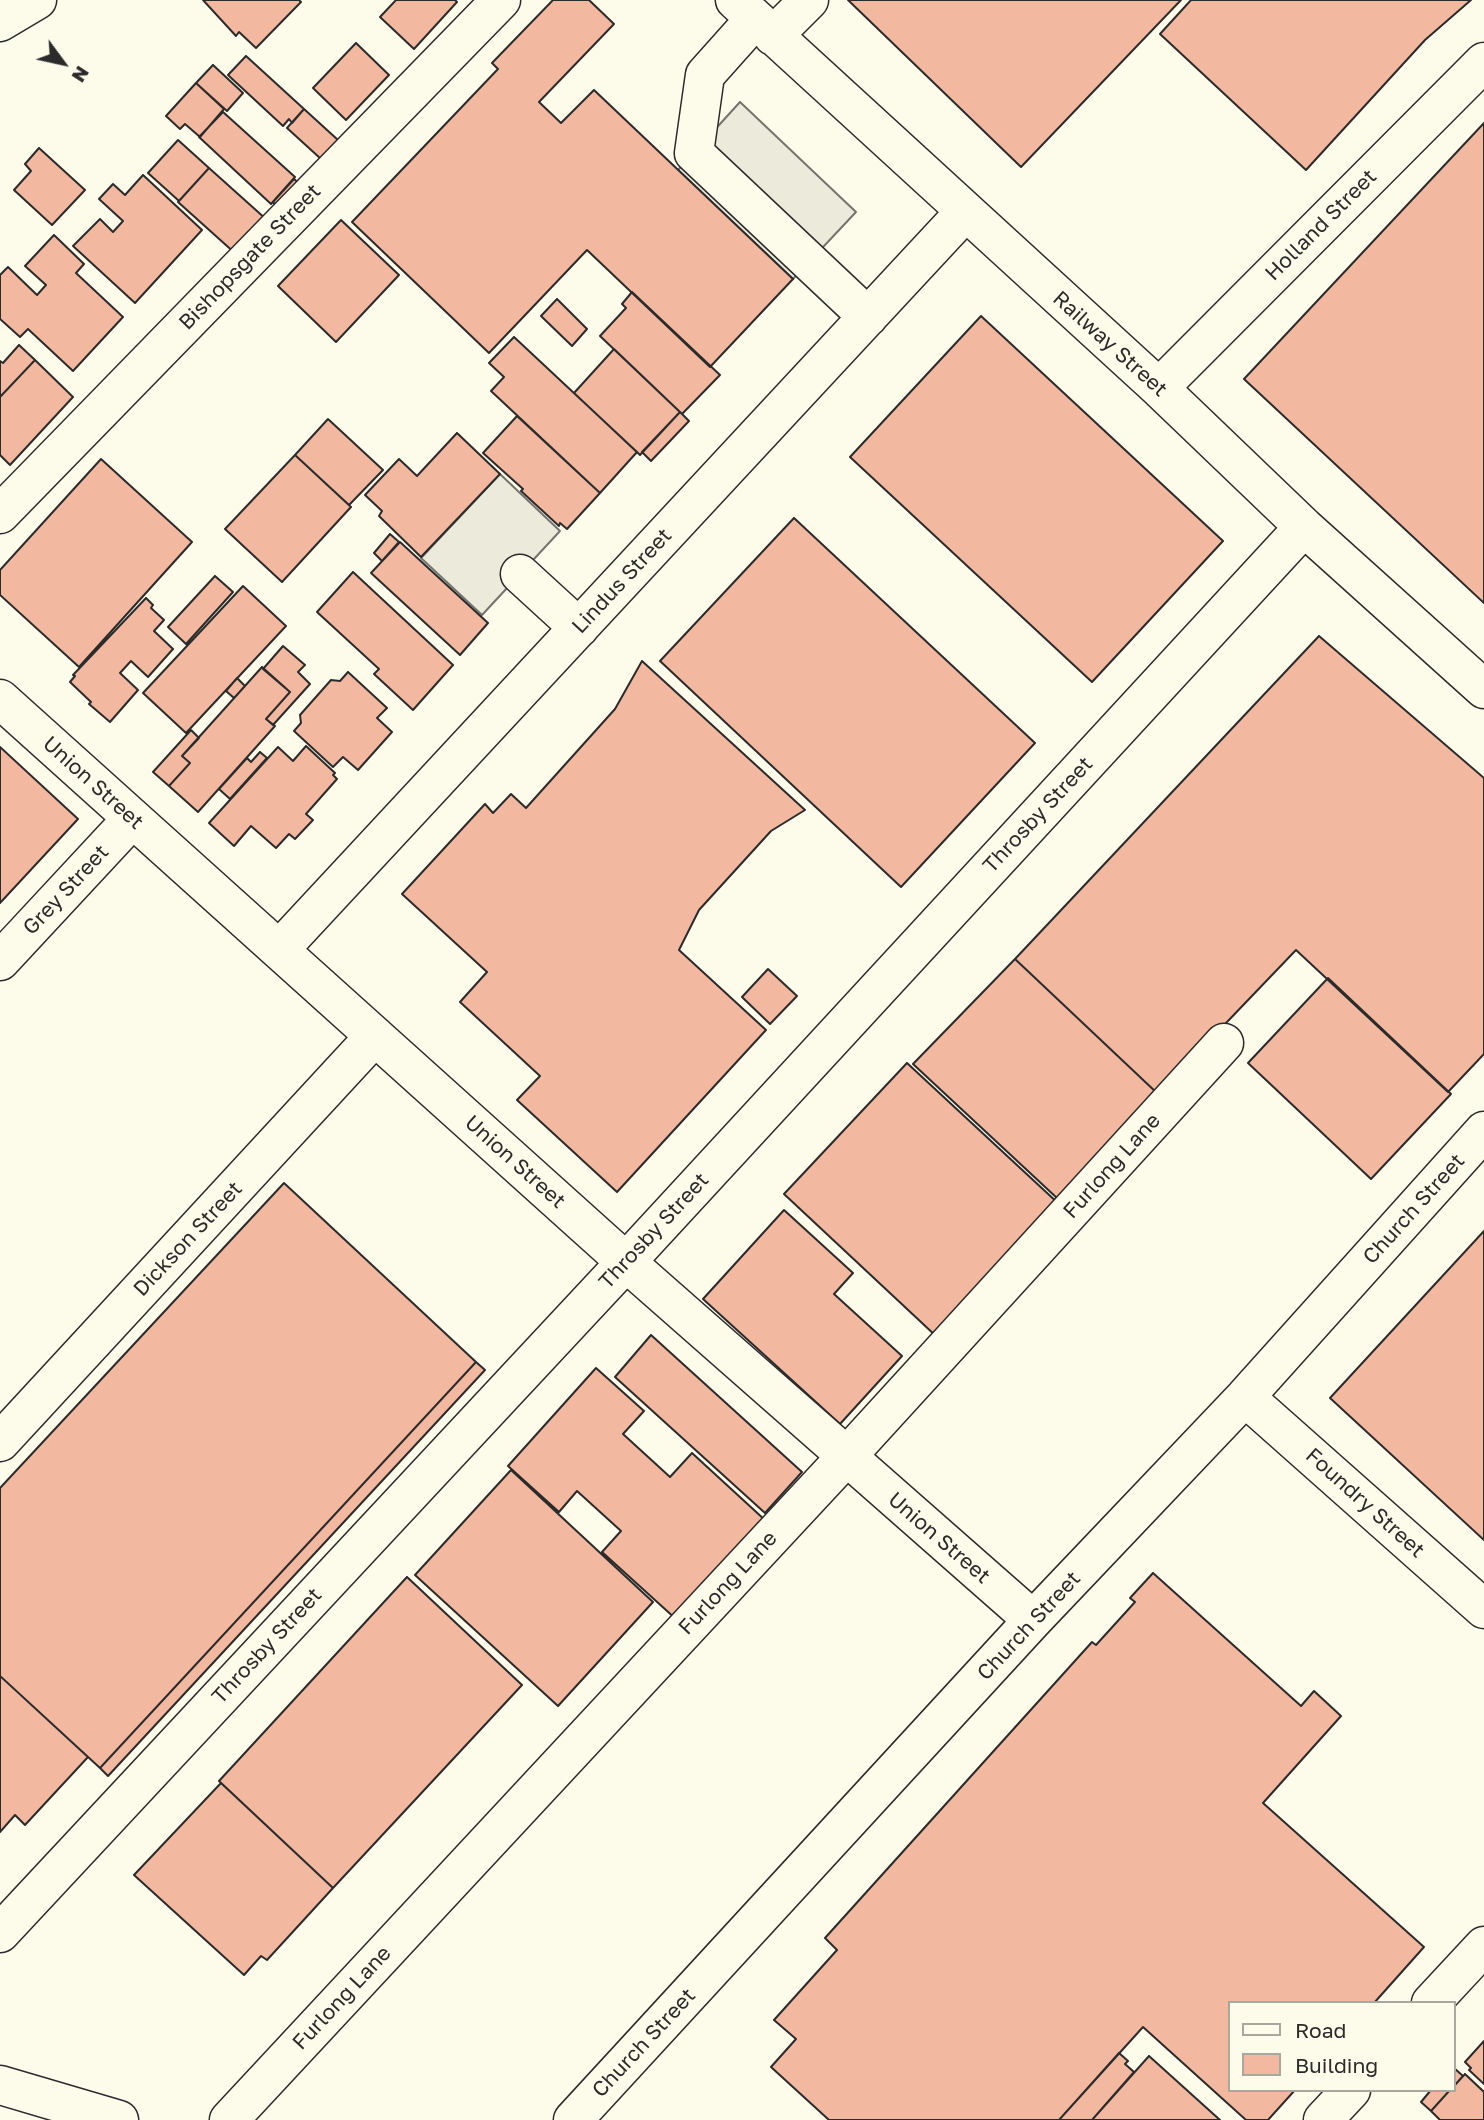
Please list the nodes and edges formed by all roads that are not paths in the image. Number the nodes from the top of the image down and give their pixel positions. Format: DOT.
graph roads {
  1 [pos="37,0"];
  2 [pos="500,0"];
  3 [pos="809,0"];
  4 [pos="754,18"];
  5 [pos="0,22"];
  6 [pos="1484,62"];
  7 [pos="965,212"];
  8 [pos="868,317"];
  9 [pos="1159,388"];
  10 [pos="0,514"];
  11 [pos="1304,527"];
  12 [pos="520,574"];
  13 [pos="579,628"];
  14 [pos="1484,690"];
  15 [pos="0,699"];
  16 [pos="132,819"];
  17 [pos="279,950"];
  18 [pos="0,961"];
  19 [pos="375,1036"];
  20 [pos="1224,1043"];
  21 [pos="1484,1131"];
  22 [pos="626,1262"];
  23 [pos="1245,1396"];
  24 [pos="0,1442"];
  25 [pos="846,1457"];
  26 [pos="1484,1609"];
  27 [pos="1033,1620"];
  28 [pos="0,1933"];
  29 [pos="1484,1946"];
  30 [pos="1434,2001"];
  31 [pos="0,2085"];
  32 [pos="1348,2092"];
  33 [pos="119,2120"];
  34 [pos="229,2120"];
  35 [pos="573,2120"];
  36 [pos="1323,2120"];
  1 -- 5 [label="main road"];
  2 -- 10 [label="main road, Bishopsgate Street"];
  3 -- 4 [label="main road"];
  4 -- 7 [label="main road, Railway Street"];
  4 -- 8 [label="main road"];
  6 -- 9 [label="main road, Holland Street"];
  7 -- 8 [label="main road, Lindus Street"];
  7 -- 9 [label="main road, Railway Street"];
  8 -- 13 [label="main road, Lindus Street"];
  9 -- 11 [label="main road, Railway Street"];
  11 -- 14 [label="main road, Railway Street"];
  11 -- 22 [label="main road, Throsby Street"];
  12 -- 13 [label="main road"];
  13 -- 17 [label="main road, Lindus Street"];
  15 -- 16 [label="main road, Union Street"];
  16 -- 17 [label="main road, Union Street"];
  16 -- 18 [label="main road, Grey Street"];
  17 -- 19 [label="main road, Union Street"];
  19 -- 22 [label="main road, Union Street"];
  19 -- 24 [label="main road, Dickson Street"];
  20 -- 25 [label="main road, Furlong Lane"];
  21 -- 23 [label="main road, Church Street"];
  22 -- 25 [label="main road, Union Street"];
  22 -- 28 [label="main road, Throsby Street"];
  23 -- 26 [label="main road, Foundry Street"];
  23 -- 27 [label="main road, Church Street"];
  25 -- 27 [label="main road, Union Street"];
  25 -- 34 [label="main road, Furlong Lane"];
  27 -- 35 [label="main road, Church Street"];
  29 -- 30 [label="main road"];
  31 -- 33 [label="main road"];
  32 -- 36 [label="main road"];
}
